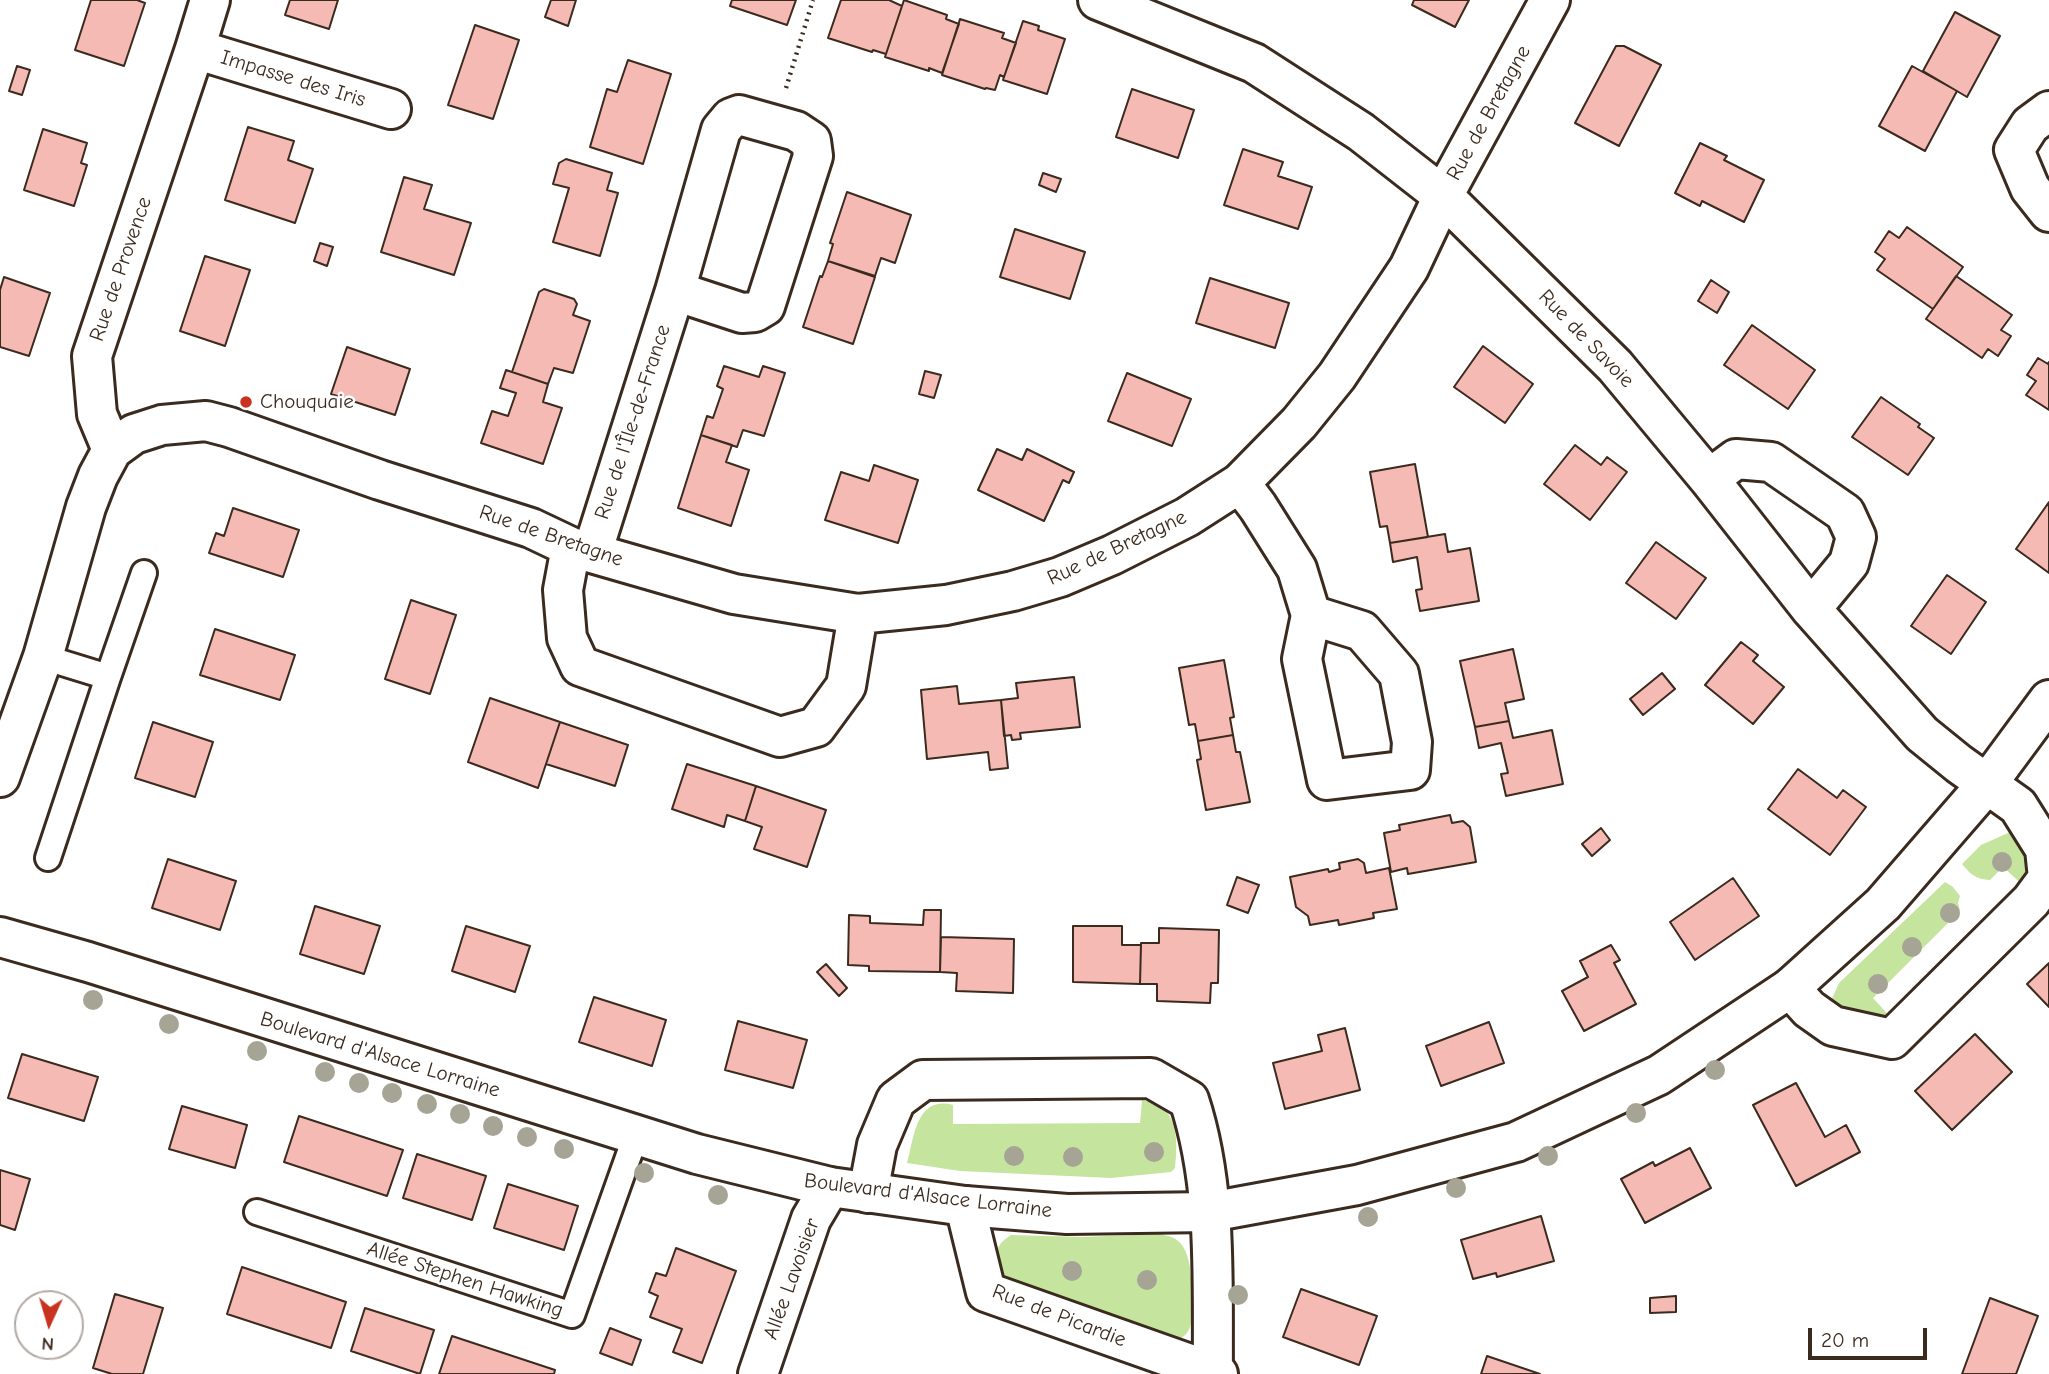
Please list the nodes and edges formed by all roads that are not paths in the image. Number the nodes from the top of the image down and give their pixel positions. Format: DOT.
graph roads {
  1 [pos="210,0"];
  2 [pos="1098,0"];
  3 [pos="1550,0"];
  4 [pos="195,49"];
  5 [pos="391,110"];
  6 [pos="2049,111"];
  7 [pos="1443,196"];
  8 [pos="2049,212"];
  9 [pos="674,291"];
  10 [pos="113,450"];
  11 [pos="1709,479"];
  12 [pos="1240,483"];
  13 [pos="581,550"];
  14 [pos="144,573"];
  15 [pos="1811,609"];
  16 [pos="858,614"];
  17 [pos="1311,615"];
  18 [pos="43,657"];
  19 [pos="108,677"];
  20 [pos="2049,700"];
  21 [pos="0,774"];
  22 [pos="1987,784"];
  23 [pos="48,858"];
  24 [pos="0,937"];
  25 [pos="1790,988"];
  26 [pos="636,1135"];
  27 [pos="830,1187"];
  28 [pos="868,1193"];
  29 [pos="965,1206"];
  30 [pos="257,1212"];
  31 [pos="1210,1212"];
  32 [pos="1215,1373"];
  33 [pos="758,1374"];
  1 -- 4 [label="street, Rue de Provence"];
  2 -- 7 [label="street, Rue de Savoie"];
  3 -- 7 [label="street, Rue de Bretagne"];
  4 -- 5 [label="street, Impasse des Iris"];
  4 -- 10 [label="street, Rue de Provence"];
  6 -- 8 [label="street"];
  7 -- 11 [label="street, Rue de Savoie"];
  7 -- 12 [label="street, Rue de Bretagne"];
  9 -- 9 [label="street, Rue de l'Île-de-France"];
  9 -- 13 [label="street, Rue de l'Île-de-France"];
  10 -- 13 [label="street, Rue de Bretagne"];
  10 -- 18 [label="street"];
  11 -- 15 [label="street, Rue de Savoie"];
  11 -- 15 [label="street"];
  12 -- 16 [label="street, Rue de Bretagne"];
  12 -- 17 [label="street"];
  13 -- 16 [label="street, Rue de Bretagne"];
  13 -- 16 [label="street, Rue de l'Île-de-France"];
  14 -- 19 [label="lane"];
  15 -- 22 [label="street, Rue de Savoie"];
  18 -- 19 [label="lane"];
  18 -- 21 [label="street"];
  19 -- 23 [label="lane"];
  20 -- 22 [label="street, Boulevard d'Alsace Lorraine"];
  22 -- 25 [label="street, Boulevard d'Alsace Lorraine"];
  22 -- 25 [label="street, Rue de Savoie"];
  24 -- 26 [label="street, Boulevard d'Alsace Lorraine"];
  25 -- 31 [label="street, Boulevard d'Alsace Lorraine"];
  26 -- 27 [label="street, Boulevard d'Alsace Lorraine"];
  26 -- 30 [label="lane, Allée Stephen Hawking"];
  27 -- 28 [label="street, Boulevard d'Alsace Lorraine"];
  27 -- 33 [label="street, Allée Lavoisier"];
  28 -- 29 [label="street, Boulevard d'Alsace Lorraine"];
  28 -- 31 [label="street, Rue de Picardie"];
  29 -- 31 [label="street, Boulevard d'Alsace Lorraine"];
  29 -- 32 [label="street, Rue de Picardie"];
  31 -- 32 [label="street, Rue de Picardie"];
}
